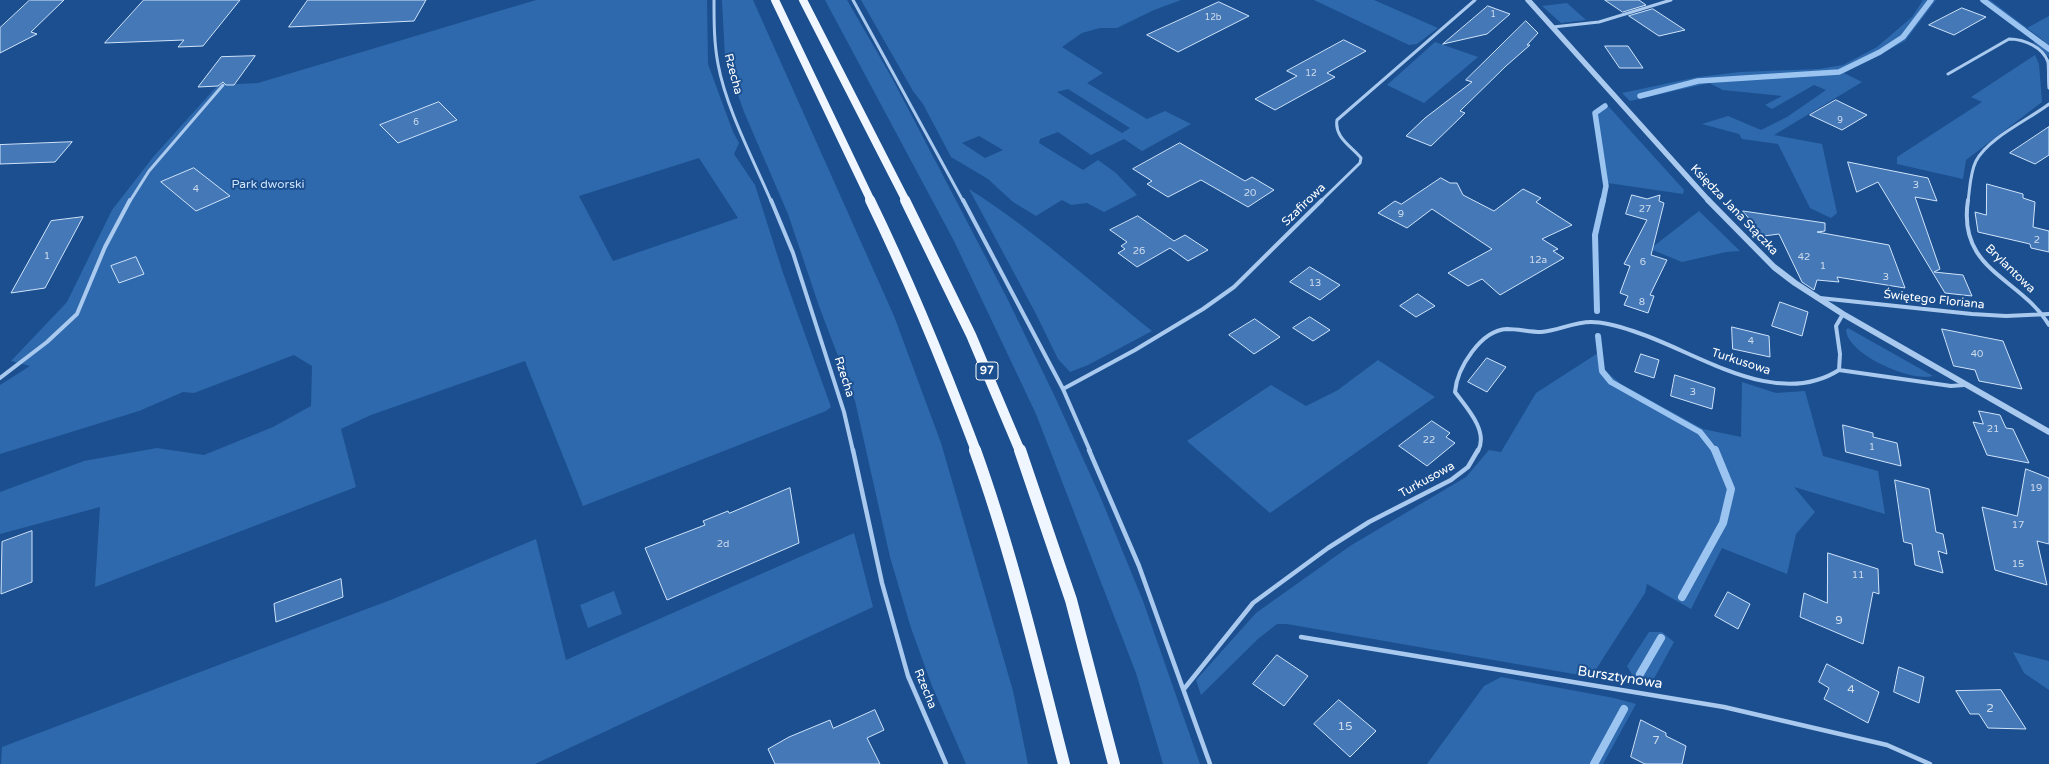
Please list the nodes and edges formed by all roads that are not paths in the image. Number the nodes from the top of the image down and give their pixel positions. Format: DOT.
graph roads {
  1 [pos="714,0"];
  2 [pos="775,0"];
  3 [pos="804,0"];
  4 [pos="853,0"];
  5 [pos="1475,0"];
  6 [pos="1528,0"];
  7 [pos="1671,0"];
  8 [pos="1553,27"];
  9 [pos="1948,74"];
  10 [pos="223,85"];
  11 [pos="2049,88"];
  12 [pos="2049,104"];
  13 [pos="1818,298"];
  14 [pos="1843,314"];
  15 [pos="2049,314"];
  16 [pos="2043,315"];
  17 [pos="2049,325"];
  18 [pos="1839,370"];
  19 [pos="0,378"];
  20 [pos="1969,384"];
  21 [pos="1063,389"];
  22 [pos="2049,432"];
  23 [pos="1301,637"];
  24 [pos="1184,688"];
  25 [pos="946,764"];
  26 [pos="1064,764"];
  27 [pos="1114,764"];
  28 [pos="1210,764"];
  29 [pos="1930,764"];
  1 -- 25 [label="street, Rzecha"];
  2 -- 26 [label="main road"];
  3 -- 27 [label="main road, 97"];
  4 -- 21 [label="street"];
  5 -- 21 [label="street, Szafirowa"];
  6 -- 8 [label="street, Księdza Jana Stączka"];
  7 -- 8 [label="street"];
  8 -- 13 [label="street, Księdza Jana Stączka"];
  9 -- 11 [label="street"];
  10 -- 19 [label="street"];
  12 -- 16 [label="street, Brylantowa"];
  13 -- 14 [label="street, Księdza Jana Stączka"];
  13 -- 16 [label="street, Świętego Floriana"];
  14 -- 18 [label="street"];
  14 -- 20 [label="street, Księdza Jana Stączka"];
  15 -- 16 [label="street, Świętego Floriana"];
  16 -- 17 [label="street"];
  18 -- 20 [label="street"];
  18 -- 24 [label="street, Turkusowa"];
  20 -- 22 [label="street, Księdza Jana Stączka"];
  21 -- 24 [label="street"];
  23 -- 29 [label="street, Bursztynowa"];
  24 -- 28 [label="street"];
}
